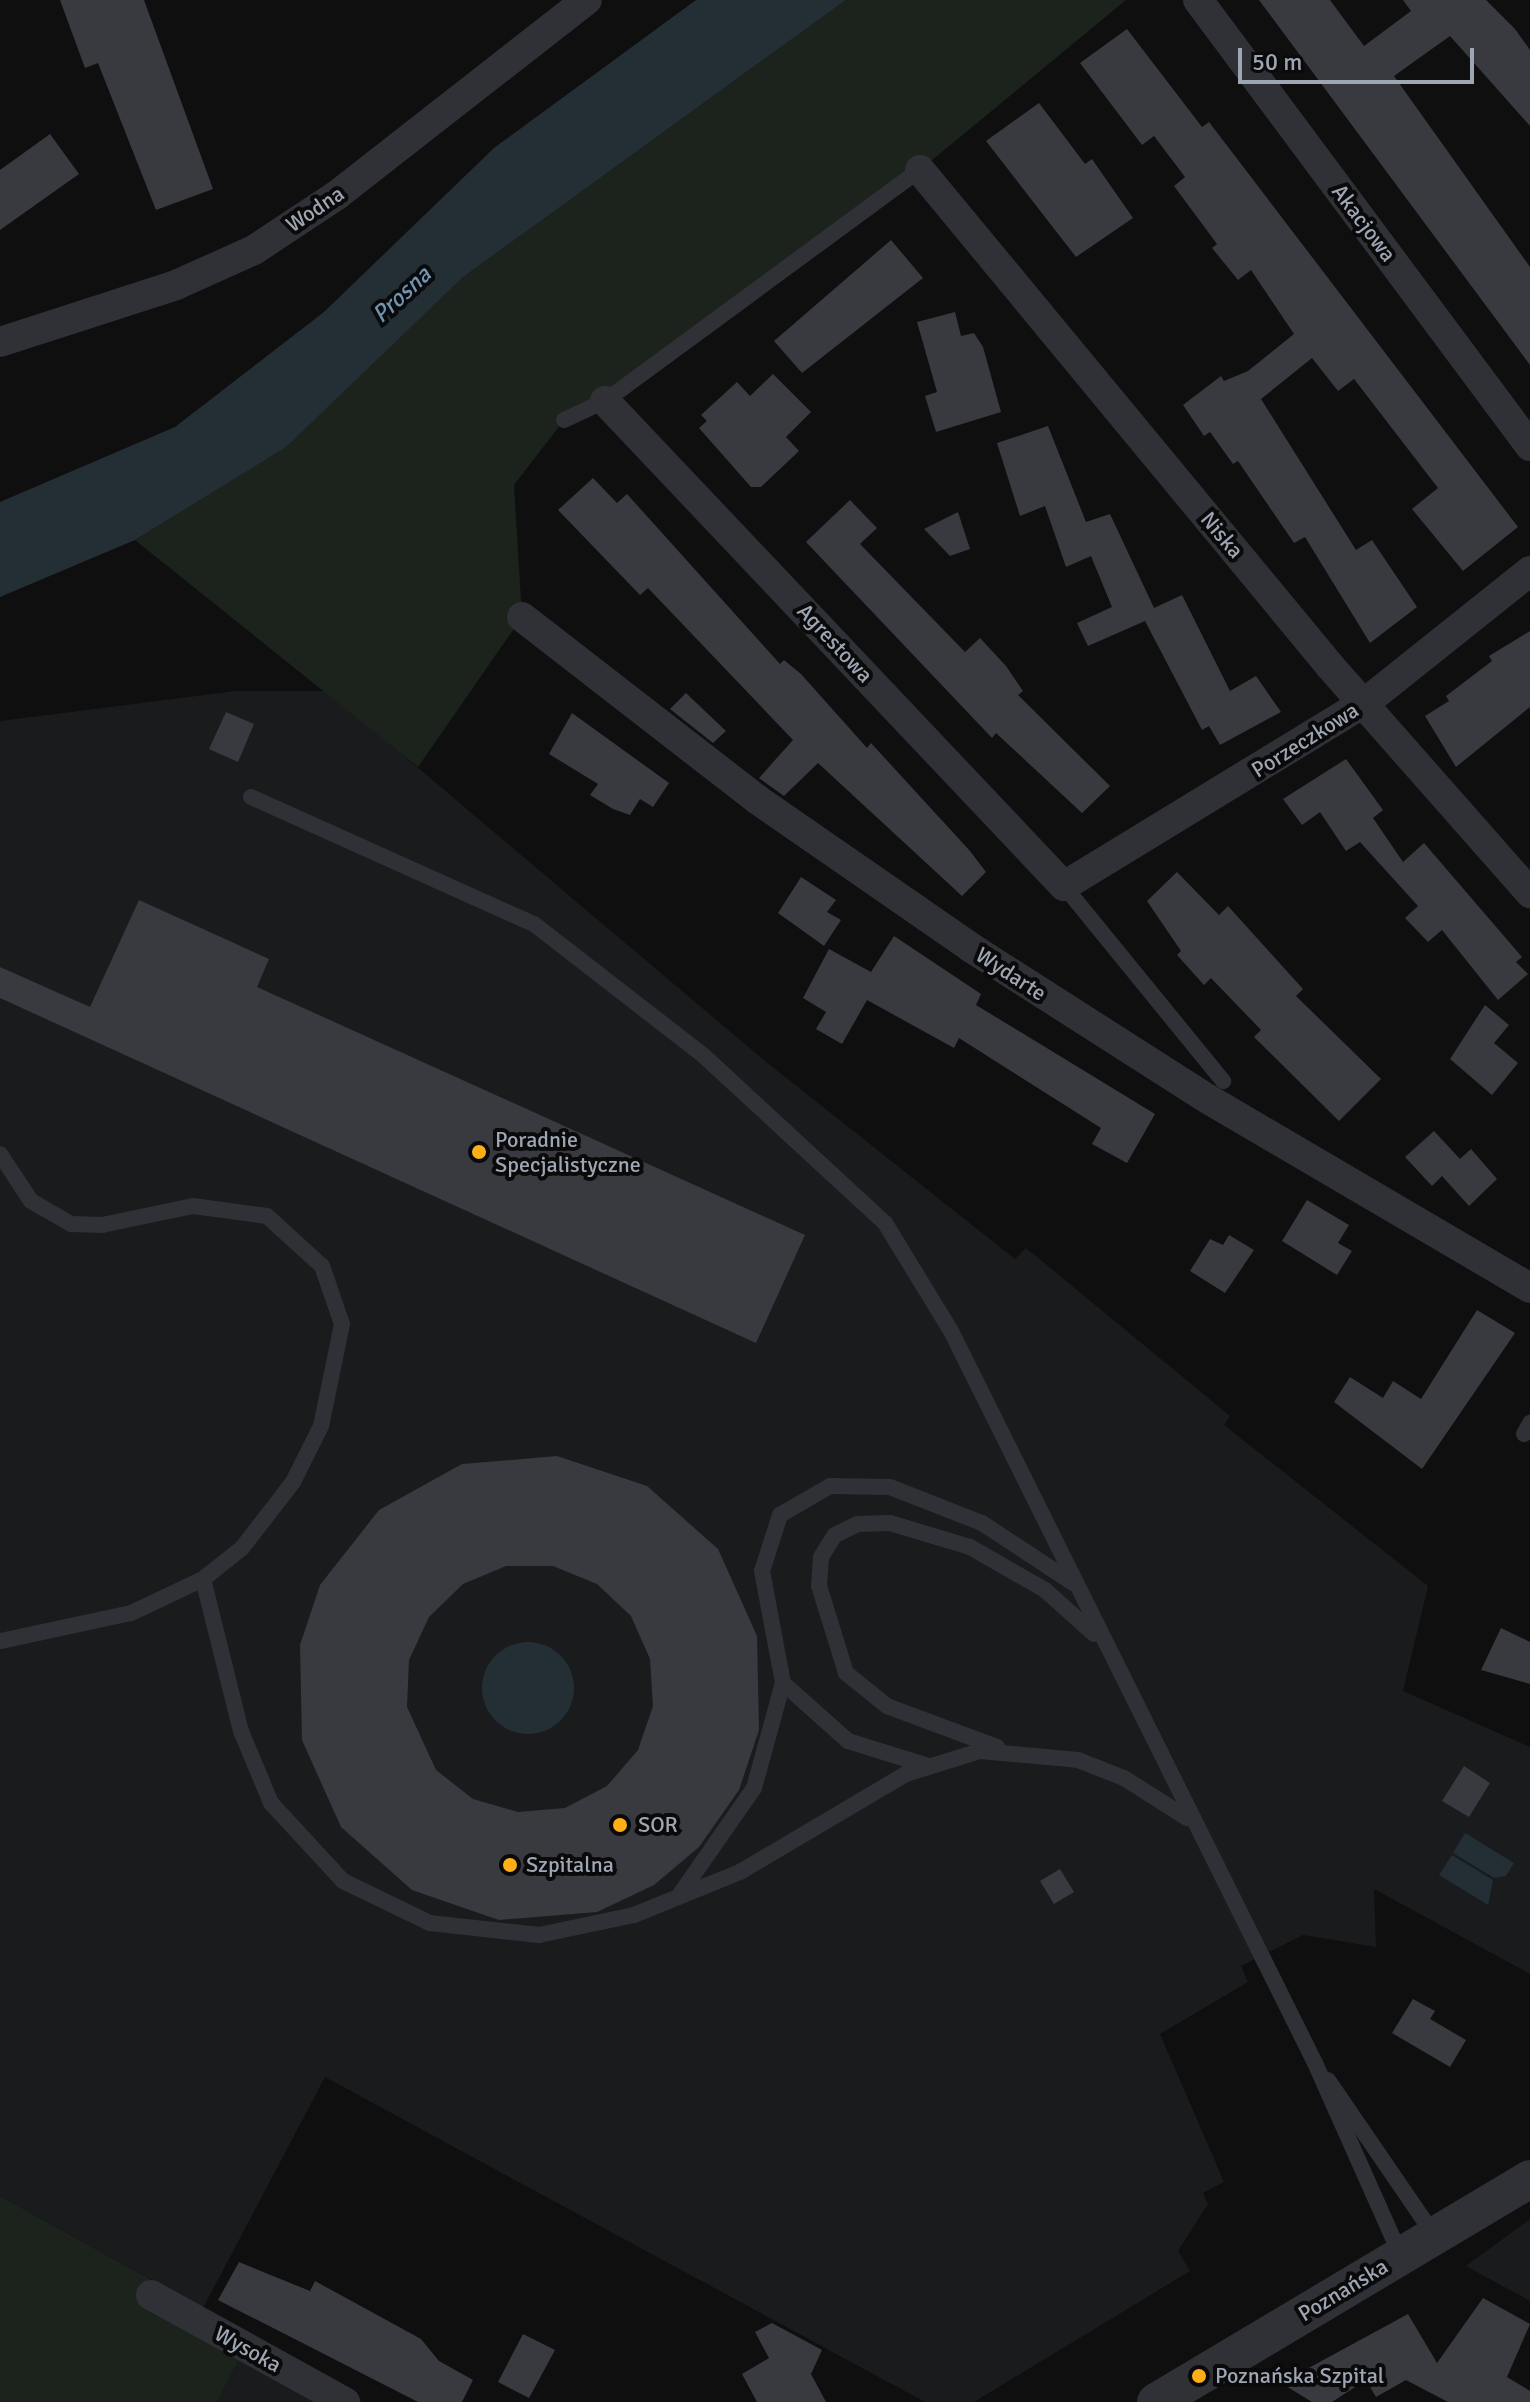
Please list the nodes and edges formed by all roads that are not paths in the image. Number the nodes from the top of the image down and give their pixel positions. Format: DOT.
graph roads {
  1 [pos="587,0"];
  2 [pos="1198,0"];
  3 [pos="920,170"];
  4 [pos="0,342"];
  5 [pos="605,401"];
  6 [pos="564,420"];
  7 [pos="1530,446"];
  8 [pos="1530,571"];
  9 [pos="522,617"];
  10 [pos="1366,702"];
  11 [pos="251,797"];
  12 [pos="1064,886"];
  13 [pos="1530,893"];
  14 [pos="1223,1081"];
  15 [pos="0,1154"];
  16 [pos="1530,1288"];
  17 [pos="203,1579"];
  18 [pos="1075,1585"];
  19 [pos="0,1641"];
  20 [pos="1104,1644"];
  21 [pos="783,1683"];
  22 [pos="1002,1749"];
  23 [pos="925,1765"];
  24 [pos="1191,1821"];
  25 [pos="676,1900"];
  26 [pos="1315,2063"];
  27 [pos="1530,2179"];
  28 [pos="1435,2236"];
  29 [pos="1401,2256"];
  30 [pos="151,2295"];
  31 [pos="345,2402"];
  32 [pos="1156,2402"];
  1 -- 4 [label="street, Wodna"];
  2 -- 7 [label="street, Akacjowa"];
  3 -- 5 [label="lane"];
  3 -- 10 [label="street, Niska"];
  5 -- 6 [label="lane"];
  5 -- 12 [label="street, Agrestowa"];
  8 -- 10 [label="street, Porzeczkowa"];
  9 -- 16 [label="street, Wydarte"];
  10 -- 12 [label="street, Porzeczkowa"];
  10 -- 13 [label="street, Niska"];
  11 -- 18 [label="lane"];
  12 -- 14 [label="lane"];
  15 -- 17 [label="lane"];
  17 -- 19 [label="lane"];
  17 -- 25 [label="lane"];
  18 -- 20 [label="lane"];
  18 -- 21 [label="lane"];
  20 -- 22 [label="lane"];
  20 -- 24 [label="lane"];
  21 -- 23 [label="lane"];
  21 -- 25 [label="lane"];
  22 -- 23 [label="lane"];
  22 -- 24 [label="lane"];
  23 -- 25 [label="lane"];
  24 -- 26 [label="lane"];
  26 -- 28 [label="lane"];
  26 -- 29 [label="lane"];
  27 -- 28 [label="street, Poznańska"];
  28 -- 29 [label="street, Poznańska"];
  29 -- 32 [label="street, Poznańska"];
  30 -- 31 [label="street, Wysoka"];
}
